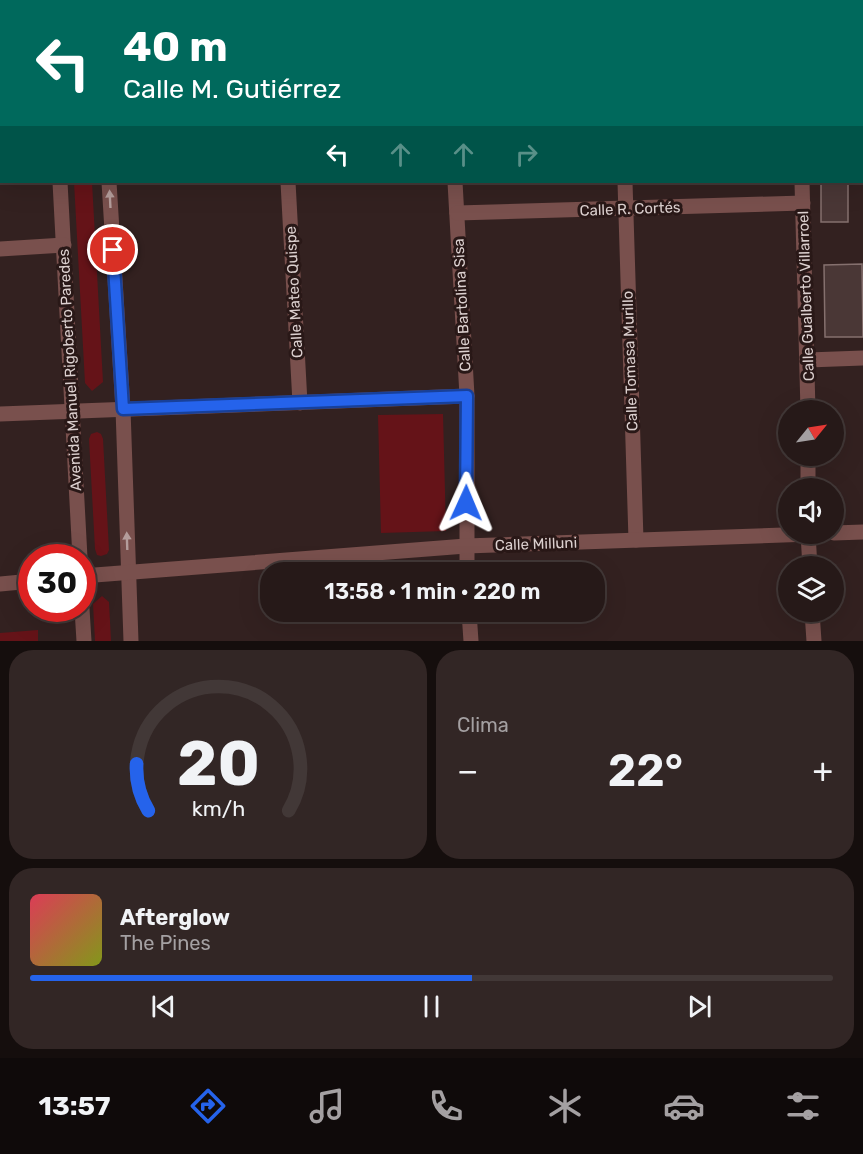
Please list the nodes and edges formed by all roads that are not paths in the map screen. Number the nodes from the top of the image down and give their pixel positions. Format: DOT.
graph roads {
  1 [pos="60,183"];
  2 [pos="110,183"];
  3 [pos="288,183"];
  4 [pos="455,183"];
  5 [pos="625,183"];
  6 [pos="802,183"];
  7 [pos="803,203"];
  8 [pos="626,209"];
  9 [pos="457,213"];
  10 [pos="64,245"];
  11 [pos="0,249"];
  12 [pos="863,358"];
  13 [pos="808,360"];
  14 [pos="467,396"];
  15 [pos="808,400"];
  16 [pos="300,403"];
  17 [pos="123,409"];
  18 [pos="72,412"];
  19 [pos="0,414"];
  20 [pos="863,532"];
  21 [pos="844,533"];
  22 [pos="778,535"];
  23 [pos="636,540"];
  24 [pos="79,544"];
  25 [pos="466,546"];
  26 [pos="467,562"];
  27 [pos="128,574"];
  28 [pos="96,575"];
  29 [pos="18,582"];
  30 [pos="0,584"];
  31 [pos="83,622"];
  32 [pos="470,622"];
  33 [pos="813,622"];
  34 [pos="84,641"];
  35 [pos="131,641"];
  36 [pos="471,641"];
  37 [pos="814,641"];
  1 -- 10 [label="street, Avenida Manuel Rigoberto Paredes"];
  17 -- 2 [label="street, one-way"];
  3 -- 16 [label="street, Calle Mateo Quispe"];
  4 -- 9 [label="street, Calle Bartolina Sisa"];
  5 -- 8 [label="street, Calle Tomasa Murillo"];
  6 -- 7 [label="street, Calle Gualberto Villarroel"];
  7 -- 8 [label="street, Calle R. Cortés"];
  7 -- 13 [label="street, Calle Gualberto Villarroel"];
  8 -- 9 [label="street, Calle R. Cortés"];
  8 -- 23 [label="street, Calle Tomasa Murillo"];
  9 -- 14 [label="street, Calle Bartolina Sisa"];
  10 -- 11 [label="street"];
  10 -- 18 [label="street, Avenida Manuel Rigoberto Paredes"];
  12 -- 13 [label="street"];
  13 -- 15 [label="street, Calle Gualberto Villarroel"];
  14 -- 16 [label="street"];
  14 -- 25 [label="street, Calle Bartolina Sisa"];
  16 -- 17 [label="street"];
  17 -- 18 [label="street"];
  27 -- 17 [label="street, one-way"];
  18 -- 19 [label="street"];
  18 -- 24 [label="street, Avenida Manuel Rigoberto Paredes"];
  20 -- 21 [label="street"];
  22 -- 23 [label="street, Calle Milluni"];
  23 -- 25 [label="street, Calle Milluni"];
  25 -- 26 [label="street, Calle Bartolina Sisa"];
  25 -- 27 [label="street, Calle Milluni"];
  27 -- 28 [label="street, Calle Milluni"];
  27 -- 35 [label="street"];
  29 -- 30 [label="street"];
  31 -- 34 [label="street"];
  32 -- 36 [label="street"];
  33 -- 37 [label="street"];
}
